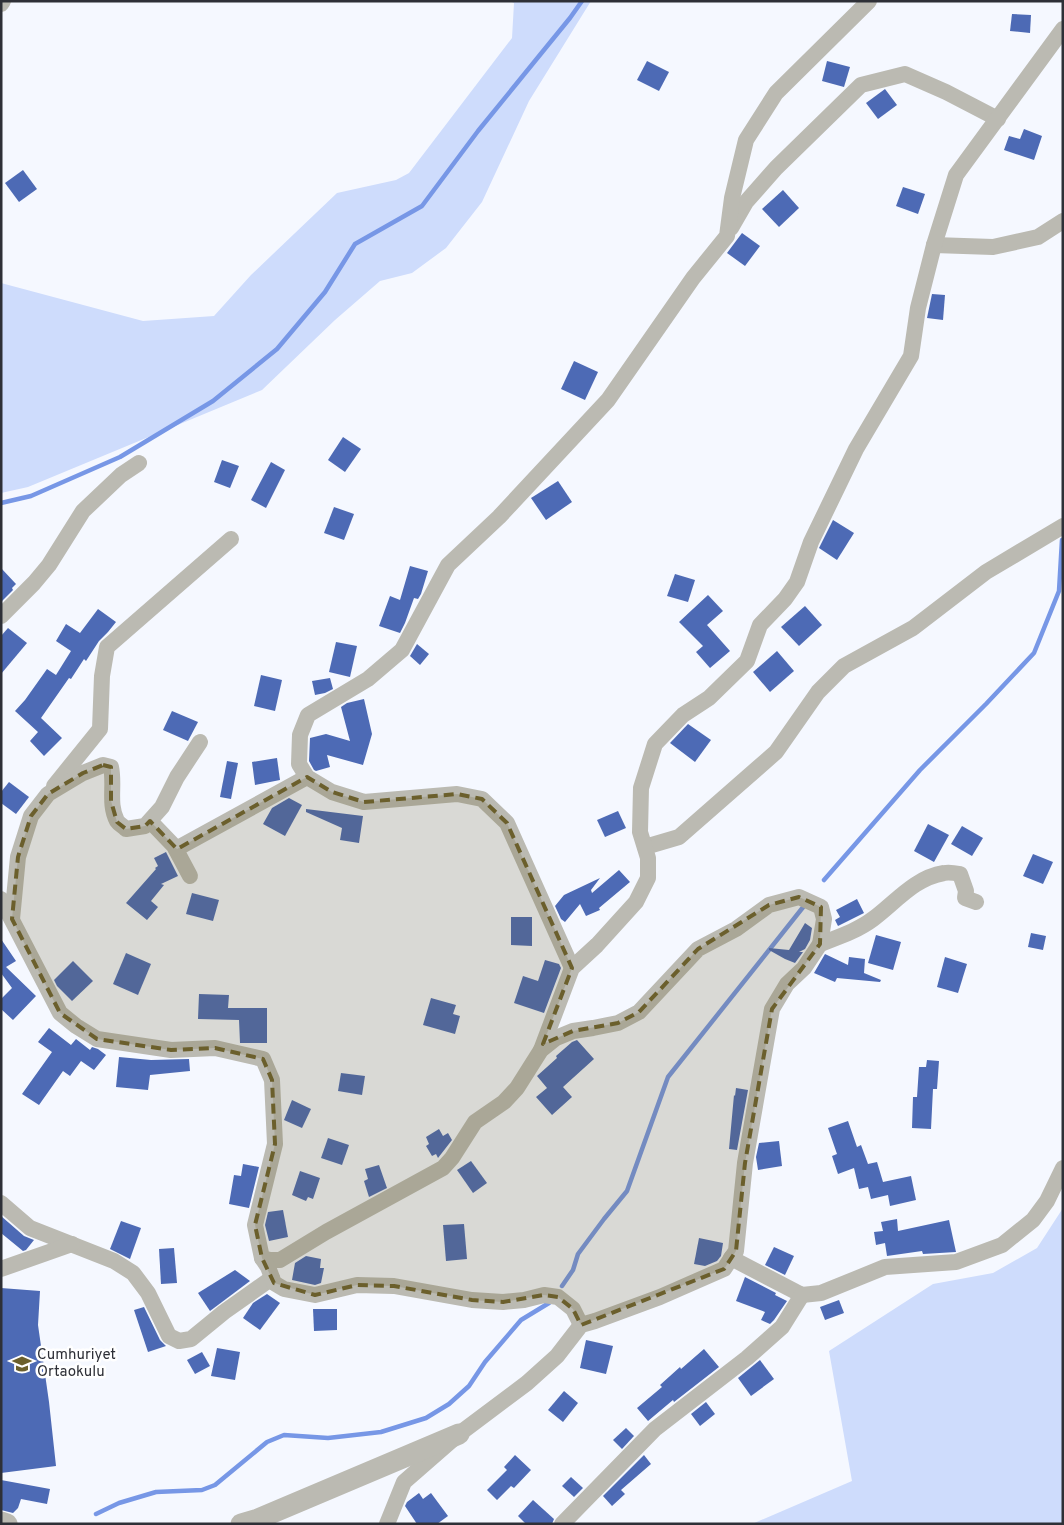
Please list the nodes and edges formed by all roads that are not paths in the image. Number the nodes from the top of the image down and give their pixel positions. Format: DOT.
graph roads {
  1 [pos="869,1"];
  2 [pos="1063,29"];
  3 [pos="998,119"];
  4 [pos="1063,221"];
  5 [pos="727,236"];
  6 [pos="934,244"];
  7 [pos="139,463"];
  8 [pos="1063,526"];
  9 [pos="230,539"];
  10 [pos="1,616"];
  11 [pos="200,742"];
  12 [pos="307,777"];
  13 [pos="48,794"];
  14 [pos="150,821"];
  15 [pos="645,847"];
  16 [pos="176,849"];
  17 [pos="190,876"];
  18 [pos="1,899"];
  19 [pos="976,902"];
  20 [pos="12,919"];
  21 [pos="820,944"];
  22 [pos="572,968"];
  23 [pos="541,1050"];
  24 [pos="1063,1168"];
  25 [pos="1,1203"];
  26 [pos="72,1244"];
  27 [pos="262,1258"];
  28 [pos="731,1258"];
  29 [pos="1,1269"];
  30 [pos="272,1278"];
  31 [pos="802,1295"];
  32 [pos="580,1325"];
  33 [pos="459,1434"];
  34 [pos="1,1522"];
  35 [pos="7,1524"];
  36 [pos="242,1524"];
  37 [pos="387,1524"];
  38 [pos="562,1524"];
  1 -- 5 [label="street"];
  2 -- 3 [label="street"];
  3 -- 5 [label="street"];
  3 -- 6 [label="street"];
  4 -- 6 [label="street"];
  5 -- 12 [label="street"];
  6 -- 15 [label="street"];
  7 -- 10 [label="street"];
  8 -- 15 [label="street"];
  9 -- 13 [label="street"];
  11 -- 14 [label="street"];
  12 -- 16 [label="street"];
  12 -- 22 [label="street"];
  13 -- 14 [label="street"];
  13 -- 20 [label="street"];
  14 -- 16 [label="street"];
  15 -- 22 [label="street"];
  16 -- 17 [label="street"];
  18 -- 20 [label="street"];
  19 -- 21 [label="street"];
  20 -- 27 [label="street"];
  21 -- 23 [label="street"];
  21 -- 28 [label="street"];
  22 -- 23 [label="street"];
  23 -- 27 [label="street"];
  24 -- 31 [label="street"];
  25 -- 26 [label="street"];
  26 -- 29 [label="street"];
  26 -- 30 [label="street"];
  27 -- 30 [label="street"];
  28 -- 31 [label="street"];
  28 -- 32 [label="street"];
  30 -- 32 [label="street"];
  31 -- 38 [label="street"];
  32 -- 33 [label="street"];
  33 -- 36 [label="street"];
  33 -- 37 [label="street"];
  34 -- 35 [label="street"];
}
